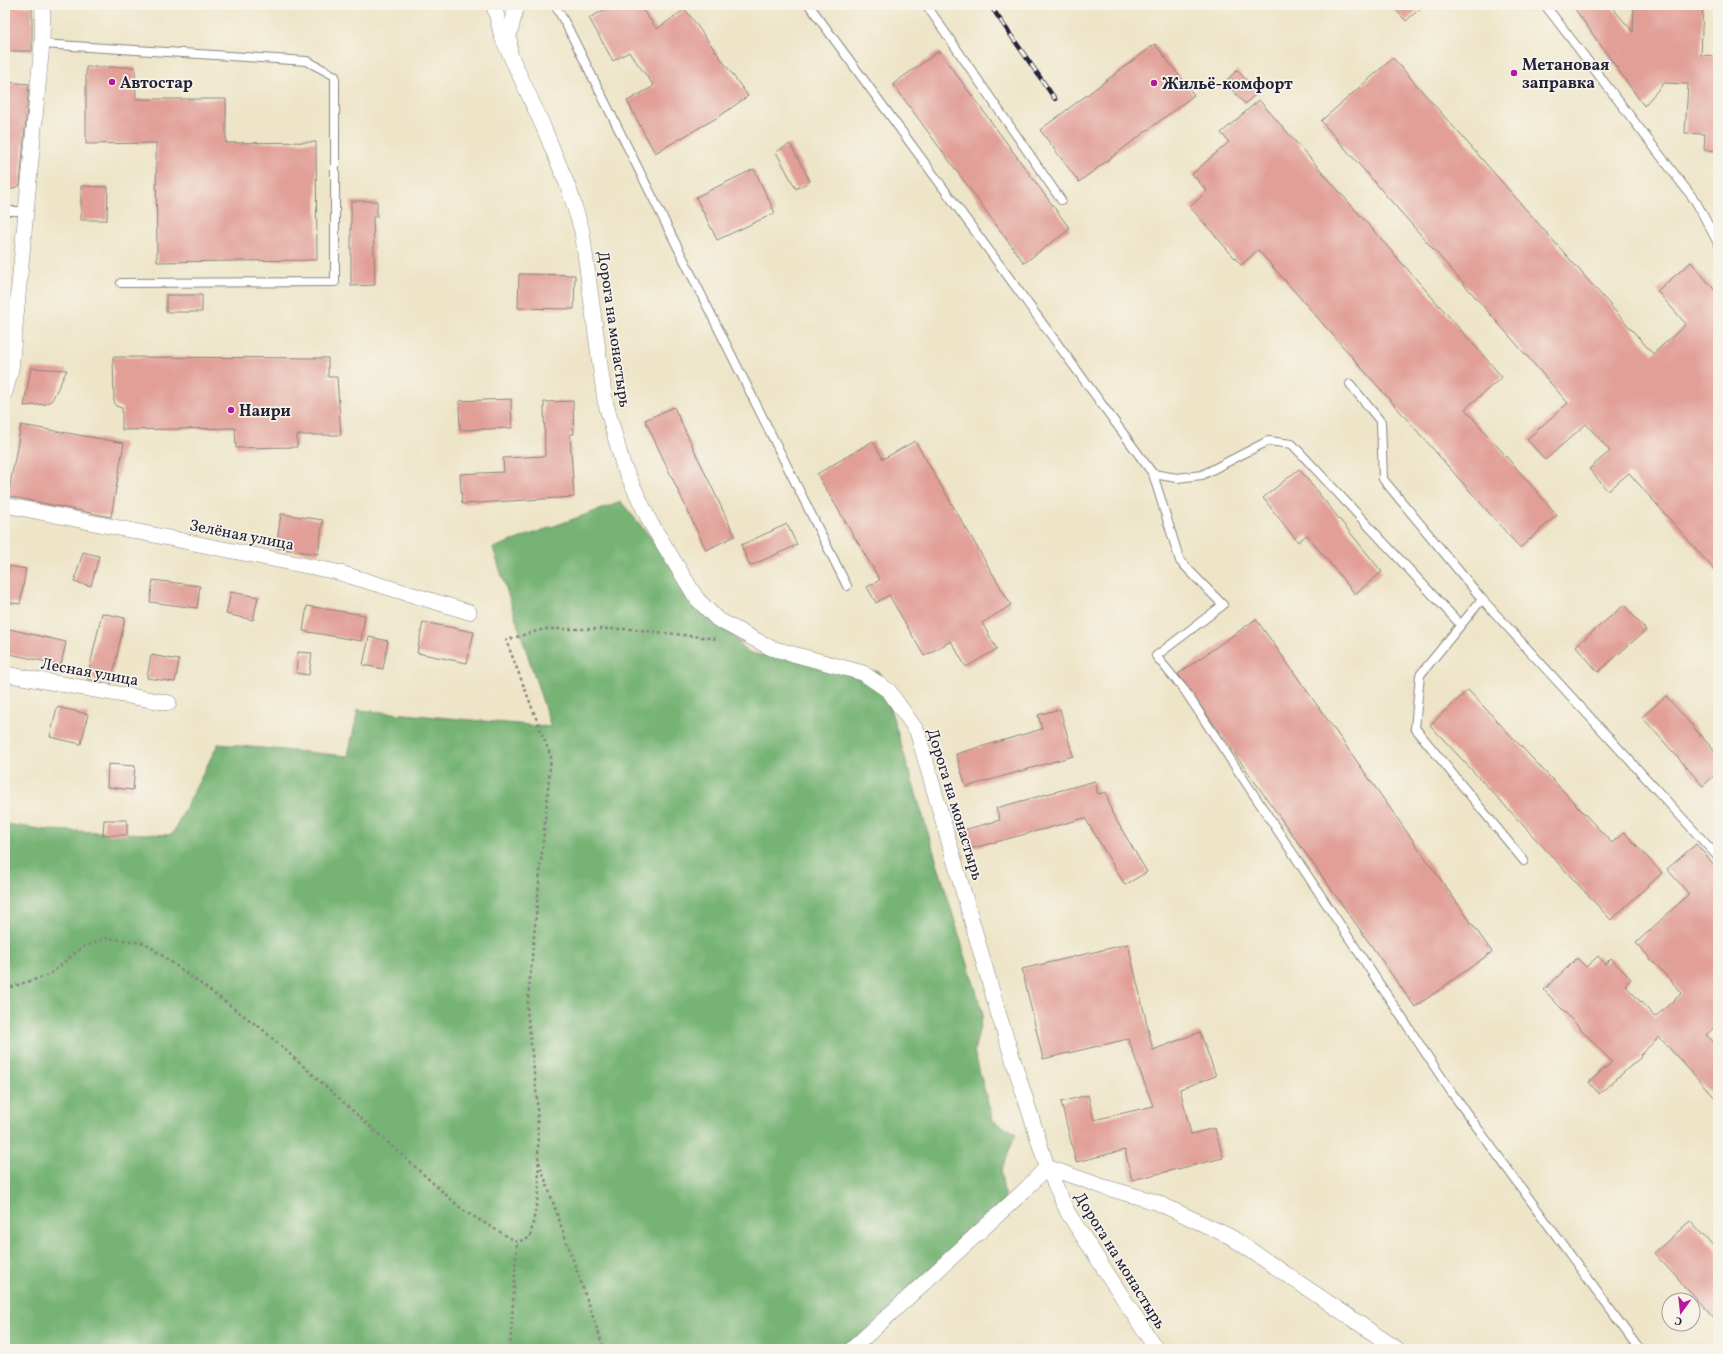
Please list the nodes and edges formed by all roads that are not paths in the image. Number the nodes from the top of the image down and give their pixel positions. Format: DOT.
graph roads {
  1 [pos="43,5"];
  2 [pos="494,5"];
  3 [pos="517,5"];
  4 [pos="555,5"];
  5 [pos="809,5"];
  6 [pos="933,5"];
  7 [pos="1546,5"];
  8 [pos="42,44"];
  9 [pos="512,61"];
  10 [pos="1061,200"];
  11 [pos="5,211"];
  12 [pos="25,211"];
  13 [pos="1718,243"];
  14 [pos="121,283"];
  15 [pos="8,369"];
  16 [pos="1350,384"];
  17 [pos="5,392"];
  18 [pos="1152,474"];
  19 [pos="5,505"];
  20 [pos="847,586"];
  21 [pos="1482,599"];
  22 [pos="469,612"];
  23 [pos="1460,624"];
  24 [pos="5,674"];
  25 [pos="169,703"];
  26 [pos="1718,857"];
  27 [pos="1524,861"];
  28 [pos="1047,1167"];
  29 [pos="852,1349"];
  30 [pos="1156,1349"];
  31 [pos="1398,1349"];
  32 [pos="1639,1349"];
  1 -- 8 [label="street"];
  2 -- 9 [label="street, Дорога на монастырь"];
  3 -- 9 [label="street"];
  4 -- 20 [label="lane"];
  5 -- 18 [label="lane"];
  6 -- 10 [label="lane"];
  7 -- 13 [label="lane"];
  8 -- 12 [label="street"];
  8 -- 14 [label="lane"];
  9 -- 28 [label="street, Дорога на монастырь"];
  11 -- 12 [label="lane"];
  12 -- 15 [label="street"];
  15 -- 17 [label="street"];
  16 -- 21 [label="lane"];
  18 -- 23 [label="lane"];
  18 -- 32 [label="lane"];
  19 -- 22 [label="street, Зелёная улица"];
  21 -- 23 [label="lane"];
  21 -- 26 [label="lane"];
  23 -- 27 [label="lane"];
  24 -- 25 [label="street, Лесная улица"];
  28 -- 29 [label="street"];
  28 -- 30 [label="street, Дорога на монастырь"];
  28 -- 31 [label="street"];
}
